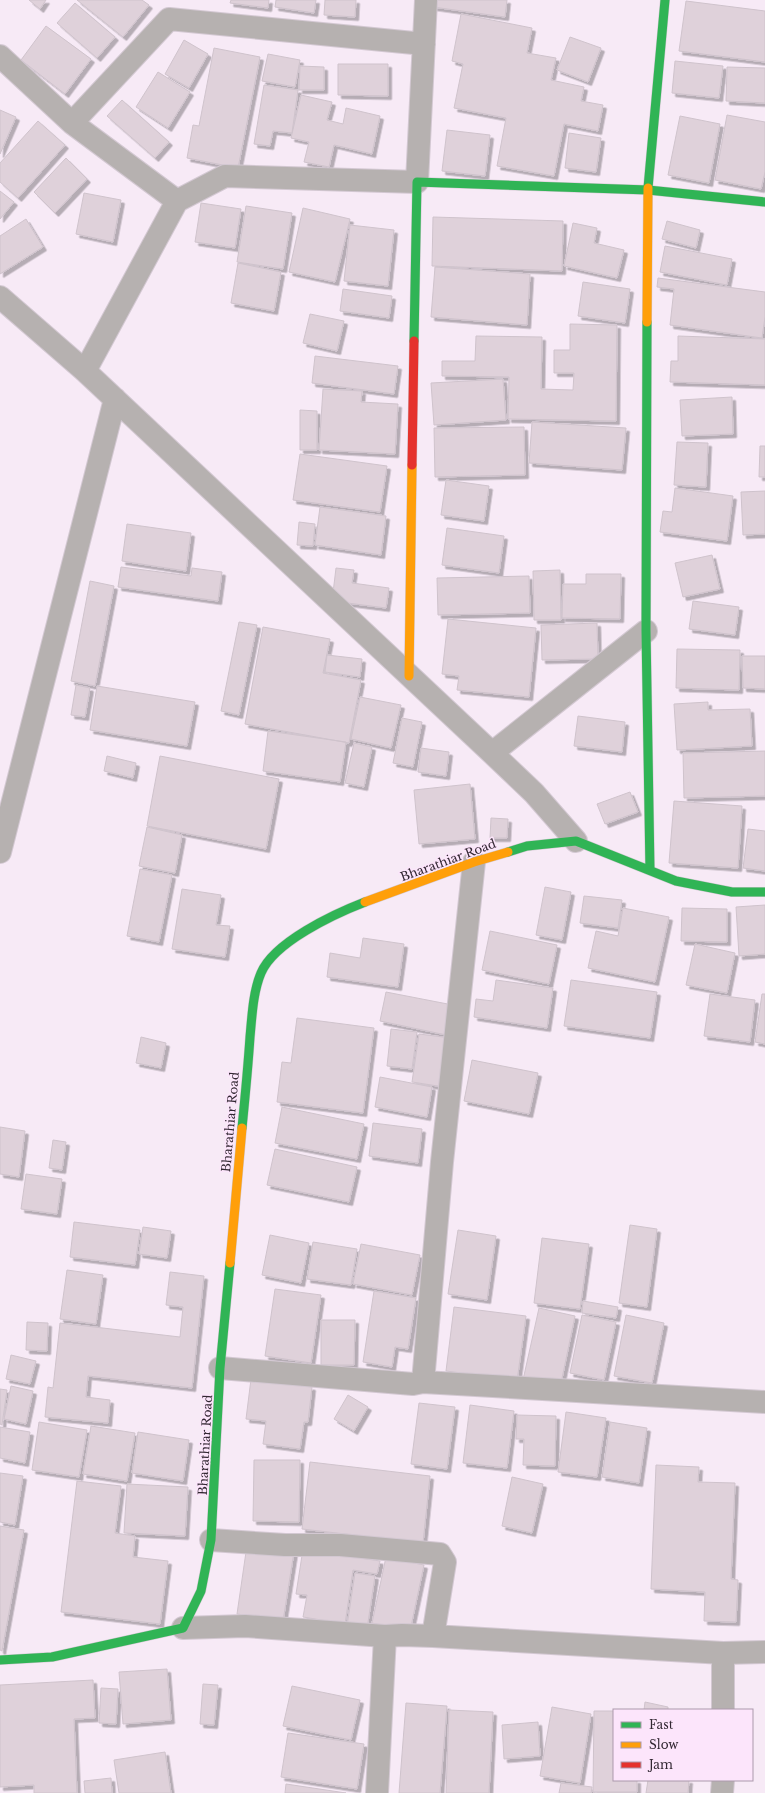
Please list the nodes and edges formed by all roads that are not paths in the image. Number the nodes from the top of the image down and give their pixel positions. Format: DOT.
graph roads {
  1 [pos="426,0"];
  2 [pos="665,0"];
  3 [pos="424,44"];
  4 [pos="0,56"];
  5 [pos="72,123"];
  6 [pos="417,182"];
  7 [pos="648,190"];
  8 [pos="177,201"];
  9 [pos="765,202"];
  10 [pos="0,297"];
  11 [pos="85,371"];
  12 [pos="115,399"];
  13 [pos="646,631"];
  14 [pos="409,676"];
  15 [pos="492,753"];
  16 [pos="576,841"];
  17 [pos="0,852"];
  18 [pos="474,862"];
  19 [pos="650,870"];
  20 [pos="765,892"];
  21 [pos="220,1368"];
  22 [pos="423,1382"];
  23 [pos="765,1402"];
  24 [pos="211,1540"];
  25 [pos="183,1628"];
  26 [pos="385,1636"];
  27 [pos="433,1636"];
  28 [pos="765,1652"];
  29 [pos="723,1653"];
  30 [pos="0,1660"];
  31 [pos="723,1709"];
  32 [pos="722,1781"];
  33 [pos="377,1793"];
  34 [pos="722,1793"];
  1 -- 3 [label="street"];
  2 -- 7 [label="street"];
  3 -- 5 [label="street"];
  3 -- 6 [label="street"];
  4 -- 5 [label="street"];
  5 -- 8 [label="street"];
  6 -- 7 [label="street"];
  6 -- 8 [label="street"];
  6 -- 14 [label="street"];
  7 -- 9 [label="street"];
  7 -- 13 [label="street"];
  8 -- 11 [label="street"];
  10 -- 11 [label="street"];
  11 -- 12 [label="street"];
  12 -- 14 [label="street"];
  12 -- 17 [label="street"];
  13 -- 15 [label="street"];
  13 -- 19 [label="street"];
  14 -- 15 [label="street"];
  15 -- 16 [label="street"];
  16 -- 18 [label="street, Bharathiar Road"];
  16 -- 19 [label="street, Bharathiar Road"];
  18 -- 21 [label="street, Bharathiar Road"];
  18 -- 22 [label="street"];
  19 -- 20 [label="street, Bharathiar Road"];
  21 -- 22 [label="street"];
  21 -- 24 [label="street, Bharathiar Road"];
  22 -- 23 [label="street"];
  24 -- 25 [label="street, Bharathiar Road"];
  24 -- 27 [label="street"];
  25 -- 26 [label="street"];
  25 -- 30 [label="street"];
  26 -- 27 [label="street"];
  26 -- 33 [label="street"];
  27 -- 29 [label="street"];
  28 -- 29 [label="street"];
  29 -- 31 [label="street"];
  32 -- 34 [label="street"];
}
